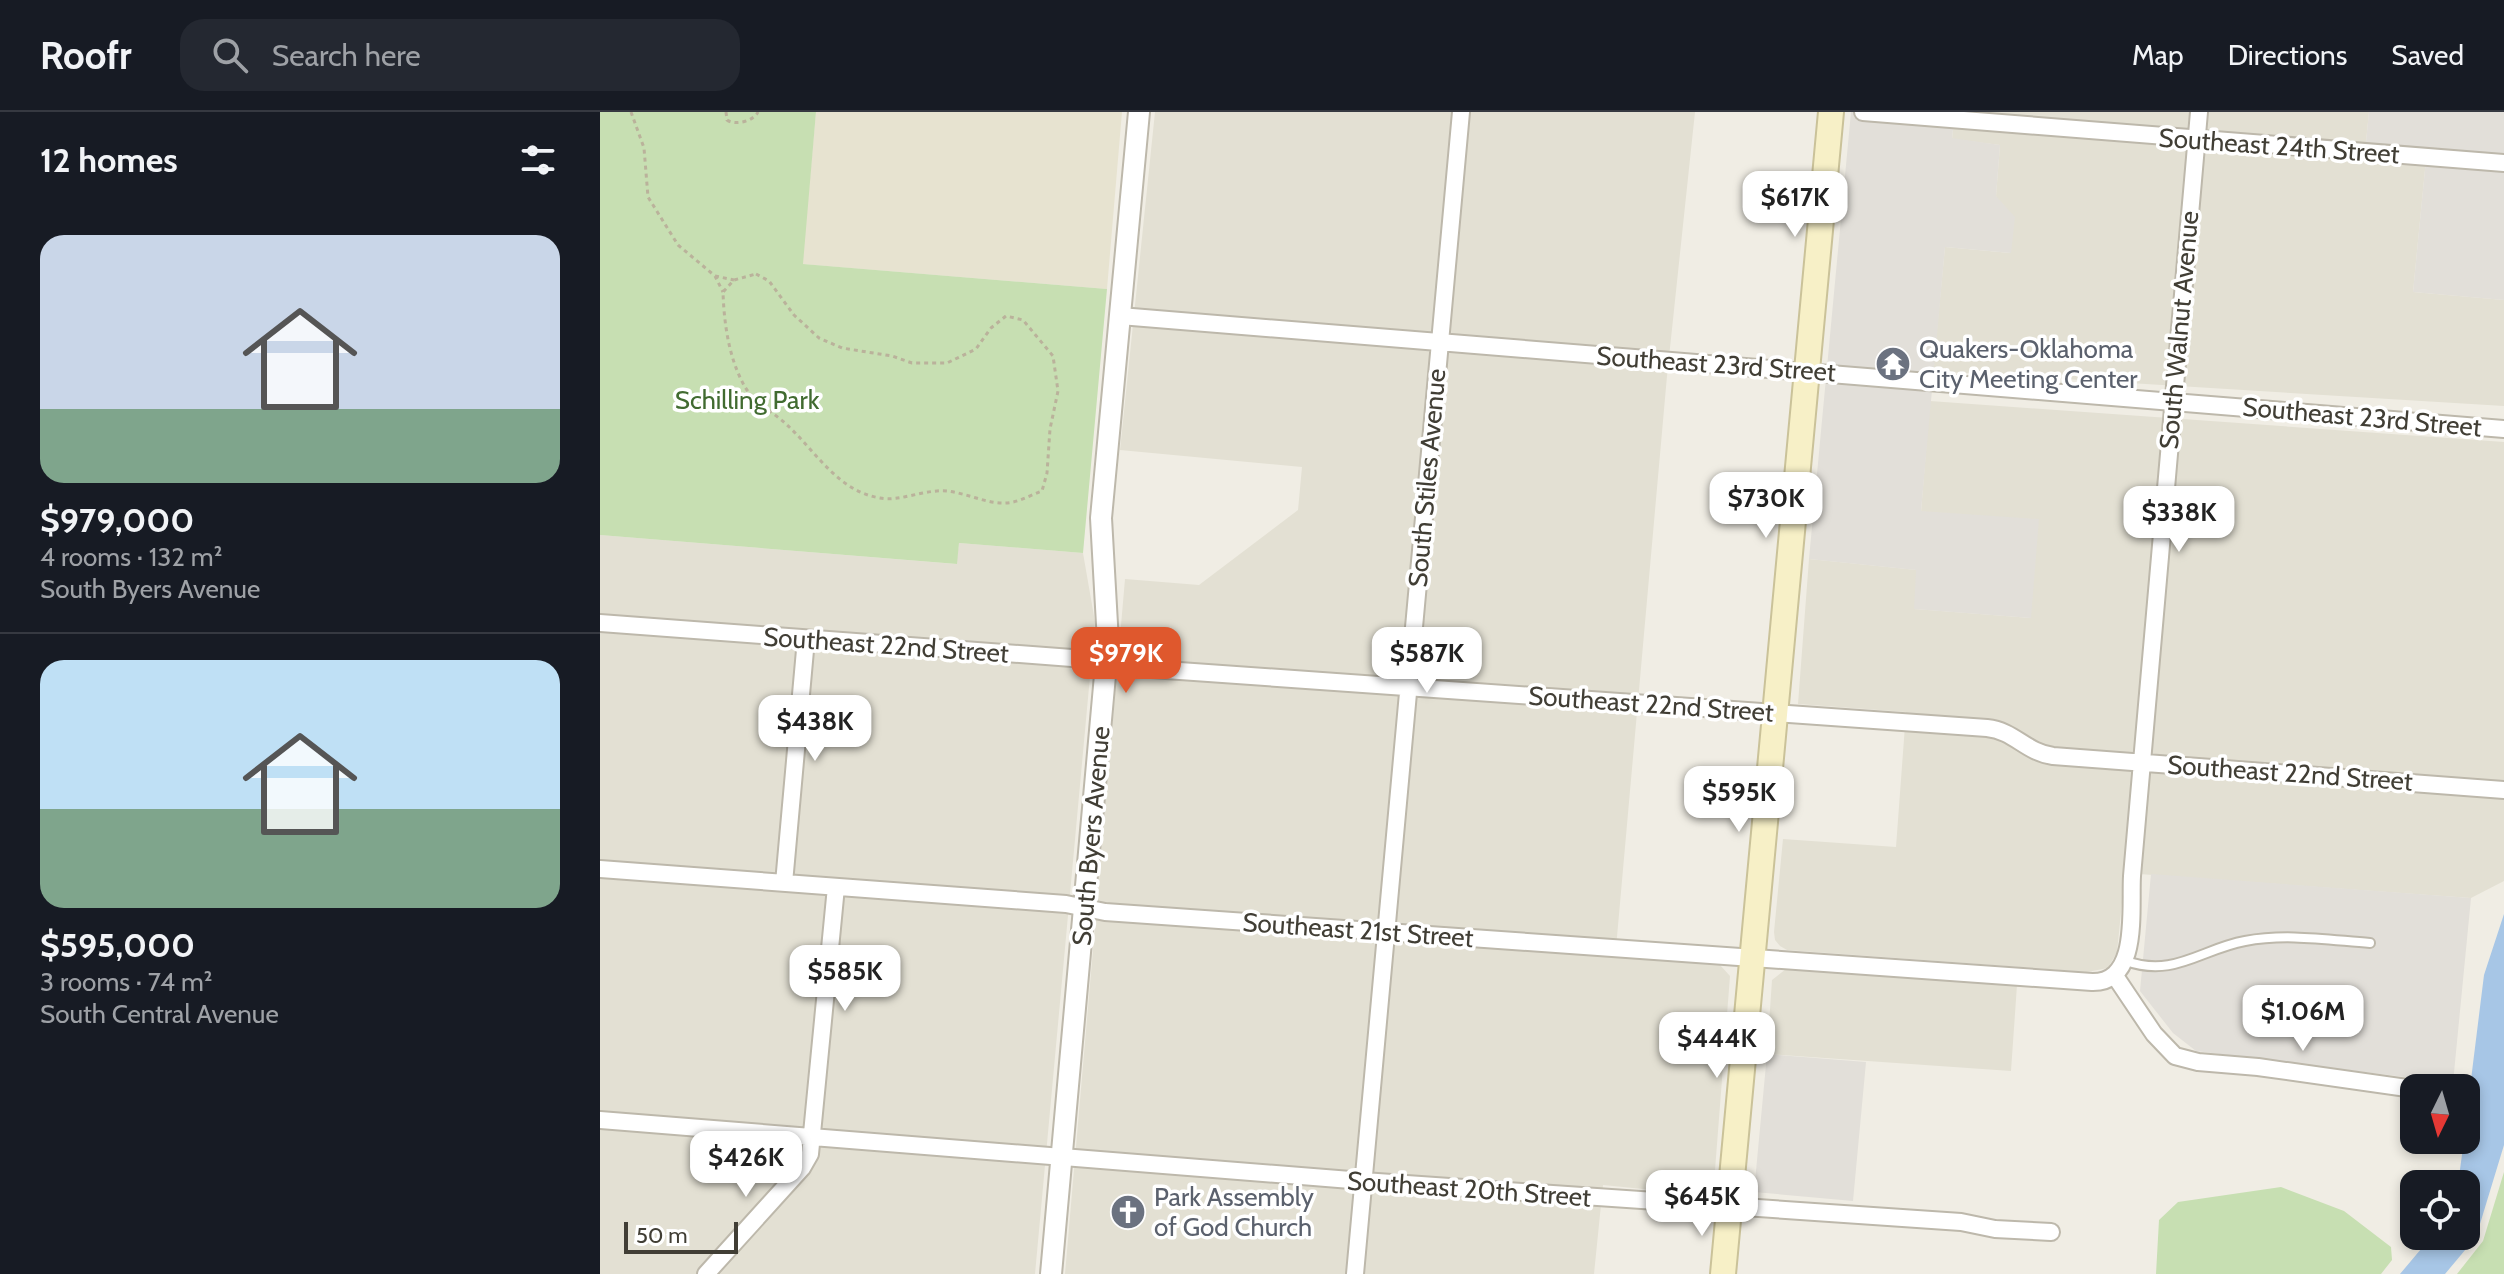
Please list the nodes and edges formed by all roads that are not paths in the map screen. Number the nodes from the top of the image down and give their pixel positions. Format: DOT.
graph roads {
  1 [pos="1139,112"];
  2 [pos="1461,112"];
  3 [pos="1831,112"];
  4 [pos="1863,112"];
  5 [pos="2199,112"];
  6 [pos="2196,139"];
  7 [pos="2504,163"];
  8 [pos="1120,316"];
  9 [pos="1438,342"];
  10 [pos="1806,371"];
  11 [pos="2172,401"];
  12 [pos="2504,429"];
  13 [pos="600,623"];
  14 [pos="806,639"];
  15 [pos="1107,664"];
  16 [pos="1408,687"];
  17 [pos="1774,713"];
  18 [pos="2143,762"];
  19 [pos="2504,790"];
  20 [pos="600,869"];
  21 [pos="784,883"];
  22 [pos="836,887"];
  23 [pos="1085,908"];
  24 [pos="1385,932"];
  25 [pos="2370,943"];
  26 [pos="1752,959"];
  27 [pos="2126,961"];
  28 [pos="2115,976"];
  29 [pos="2400,1087"];
  30 [pos="600,1120"];
  31 [pos="813,1136"];
  32 [pos="1062,1157"];
  33 [pos="1363,1181"];
  34 [pos="1729,1206"];
  35 [pos="2051,1232"];
  36 [pos="706,1274"];
  37 [pos="1051,1274"];
  38 [pos="1355,1274"];
  39 [pos="1723,1274"];
  1 -- 8 [label="street, South Byers Avenue"];
  2 -- 9 [label="street, South Stiles Avenue"];
  3 -- 10 [label="main road"];
  4 -- 6 [label="street, Southeast 24th Street"];
  5 -- 6 [label="street, South Walnut Avenue"];
  6 -- 7 [label="street, Southeast 24th Street"];
  6 -- 11 [label="street, South Walnut Avenue"];
  8 -- 9 [label="street, Southeast 23rd Street"];
  8 -- 15 [label="street, South Byers Avenue"];
  9 -- 10 [label="street, Southeast 23rd Street"];
  9 -- 16 [label="street, South Stiles Avenue"];
  10 -- 11 [label="street, Southeast 23rd Street"];
  10 -- 17 [label="main road"];
  11 -- 12 [label="street, Southeast 23rd Street"];
  11 -- 18 [label="street, South Walnut Avenue"];
  13 -- 14 [label="street, Southeast 22nd Street"];
  14 -- 15 [label="street, Southeast 22nd Street"];
  14 -- 21 [label="street"];
  15 -- 16 [label="street, Southeast 22nd Street"];
  15 -- 23 [label="street, South Byers Avenue"];
  16 -- 17 [label="street, Southeast 22nd Street"];
  16 -- 24 [label="street, South Stiles Avenue"];
  17 -- 18 [label="street, Southeast 22nd Street"];
  17 -- 26 [label="main road"];
  18 -- 19 [label="street, Southeast 22nd Street"];
  18 -- 27 [label="street, South Walnut Avenue"];
  20 -- 21 [label="street, Southeast 21st Street"];
  21 -- 22 [label="street, Southeast 21st Street"];
  22 -- 23 [label="street, Southeast 21st Street"];
  22 -- 31 [label="street"];
  23 -- 24 [label="street, Southeast 21st Street"];
  23 -- 32 [label="street, South Byers Avenue"];
  24 -- 26 [label="street, Southeast 21st Street"];
  24 -- 33 [label="street, South Stiles Avenue"];
  25 -- 27 [label="lane"];
  26 -- 28 [label="street, Southeast 21st Street"];
  26 -- 34 [label="main road"];
  27 -- 28 [label="street"];
  28 -- 29 [label="street"];
  30 -- 31 [label="street, Southeast 20th Street"];
  31 -- 32 [label="street, Southeast 20th Street"];
  31 -- 36 [label="street"];
  32 -- 33 [label="street, Southeast 20th Street"];
  32 -- 37 [label="street, South Byers Avenue"];
  33 -- 34 [label="street, Southeast 20th Street"];
  33 -- 38 [label="street, South Stiles Avenue"];
  34 -- 35 [label="street, Southeast 20th Street"];
  34 -- 39 [label="main road"];
}
